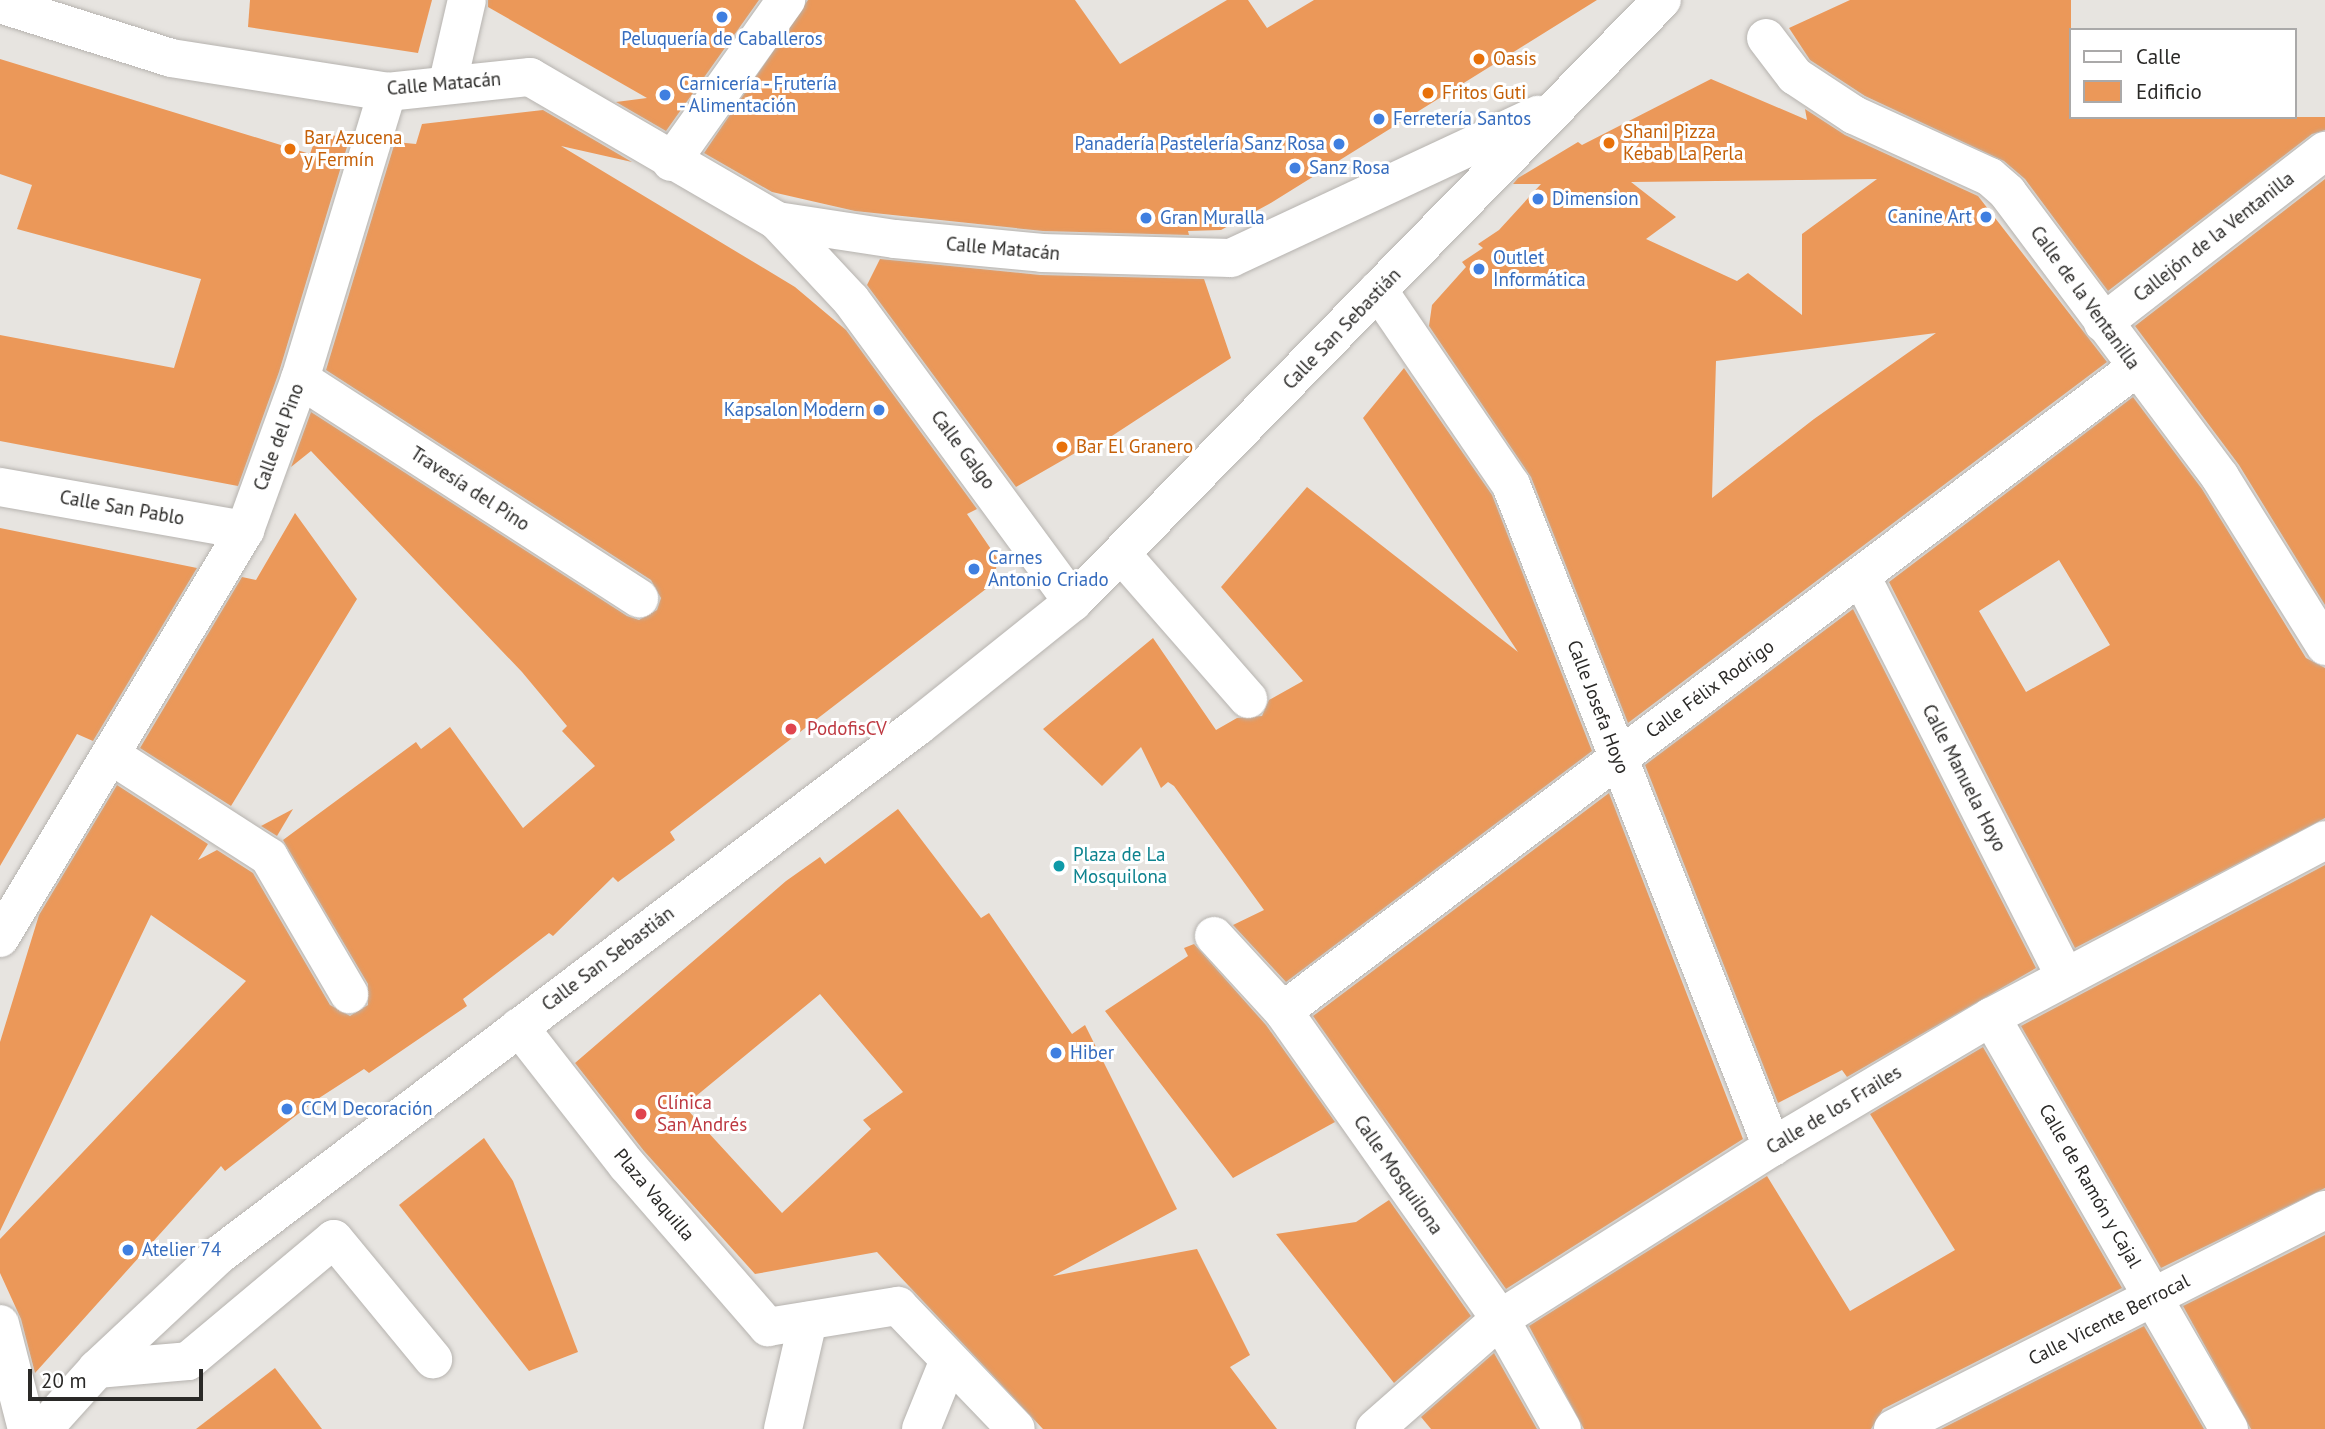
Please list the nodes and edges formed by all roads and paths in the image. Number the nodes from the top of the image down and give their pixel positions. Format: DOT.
graph roads {
  1 [pos="467,0"];
  2 [pos="786,0"];
  3 [pos="1662,0"];
  4 [pos="0,4"];
  5 [pos="1766,38"];
  6 [pos="448,82"];
  7 [pos="387,92"];
  8 [pos="1562,103"];
  9 [pos="2325,151"];
  10 [pos="671,162"];
  11 [pos="777,221"];
  12 [pos="1231,258"];
  13 [pos="1378,290"];
  14 [pos="851,300"];
  15 [pos="2103,323"];
  16 [pos="2137,368"];
  17 [pos="300,379"];
  18 [pos="0,487"];
  19 [pos="244,530"];
  20 [pos="1123,556"];
  21 [pos="1863,580"];
  22 [pos="639,598"];
  23 [pos="1073,603"];
  24 [pos="2325,646"];
  25 [pos="1248,699"];
  26 [pos="111,755"];
  27 [pos="1618,755"];
  28 [pos="2325,840"];
  29 [pos="1214,936"];
  30 [pos="0,938"];
  31 [pos="2065,976"];
  32 [pos="349,994"];
  33 [pos="1283,1011"];
  34 [pos="1991,1017"];
  35 [pos="519,1027"];
  36 [pos="1772,1147"];
  37 [pos="2325,1210"];
  38 [pos="2155,1297"];
  39 [pos="1500,1319"];
  40 [pos="808,1321"];
  41 [pos="0,1324"];
  42 [pos="433,1359"];
  43 [pos="949,1360"];
  44 [pos="97,1369"];
  45 [pos="27,1429"];
  46 [pos="43,1429"];
  47 [pos="783,1429"];
  48 [pos="921,1429"];
  49 [pos="1016,1429"];
  50 [pos="1376,1429"];
  51 [pos="1562,1429"];
  52 [pos="1893,1429"];
  53 [pos="2229,1429"];
  1 -- 6 [label="street"];
  2 -- 10 [label="street"];
  3 -- 8 [label="street, Calle San Sebastián"];
  4 -- 7 [label="street, Calle Matacán"];
  5 -- 15 [label="street, Calle de la Ventanilla"];
  6 -- 7 [label="street, Calle Matacán"];
  6 -- 10 [label="street, Calle Matacán"];
  7 -- 17 [label="street, Calle del Pino"];
  8 -- 12 [label="street, Calle San Sebastián"];
  8 -- 13 [label="street, Calle San Sebastián"];
  9 -- 15 [label="street, Callejón de la Ventanilla"];
  10 -- 11 [label="street, Calle Matacán"];
  11 -- 12 [label="street, Calle Matacán"];
  11 -- 14 [label="street, Calle Matacán"];
  13 -- 20 [label="street, Calle San Sebastián"];
  13 -- 27 [label="street, Calle Josefa Hoyo"];
  14 -- 23 [label="street, Calle Galgo"];
  15 -- 16 [label="street, Calle de la Ventanilla"];
  16 -- 21 [label="street, Calle Félix Rodrigo"];
  16 -- 24 [label="street, Calle de la Ventanilla"];
  17 -- 19 [label="street, Calle del Pino"];
  17 -- 22 [label="street, Travesía del Pino"];
  18 -- 19 [label="street, Calle San Pablo"];
  19 -- 26 [label="street, Calle del Pino"];
  20 -- 23 [label="street, Calle San Sebastián"];
  20 -- 25 [label="street"];
  21 -- 27 [label="street, Calle Félix Rodrigo"];
  21 -- 31 [label="street, Calle Manuela Hoyo"];
  23 -- 35 [label="street, Calle San Sebastián"];
  26 -- 30 [label="street, Calle del Pino"];
  26 -- 32 [label="street"];
  27 -- 33 [label="street, Calle Félix Rodrigo"];
  27 -- 36 [label="street, Calle Josefa Hoyo"];
  28 -- 31 [label="street, Calle de los Frailes"];
  29 -- 33 [label="street, Calle Mosquilona"];
  31 -- 34 [label="street, Calle de los Frailes"];
  33 -- 39 [label="street, Calle Mosquilona"];
  34 -- 36 [label="street, Calle de los Frailes"];
  34 -- 38 [label="street, Calle de Ramón y Cajal"];
  35 -- 40 [label="street, Plaza Vaquilla"];
  35 -- 44 [label="street, Calle San Sebastián"];
  36 -- 39 [label="street, Calle de los Frailes"];
  37 -- 38 [label="street, Calle Vicente Berrocal"];
  38 -- 52 [label="street, Calle Vicente Berrocal"];
  38 -- 53 [label="street, Calle de Ramón y Cajal"];
  39 -- 50 [label="street, Calle de los Frailes"];
  39 -- 51 [label="street, Calle Mosquilona"];
  40 -- 43 [label="street, Plaza Vaquilla"];
  40 -- 47 [label="street"];
  41 -- 45 [label="street"];
  42 -- 44 [label="street"];
  43 -- 48 [label="street"];
  43 -- 49 [label="street, Plaza Vaquilla"];
  44 -- 46 [label="street, Calle San Sebastián"];
}
